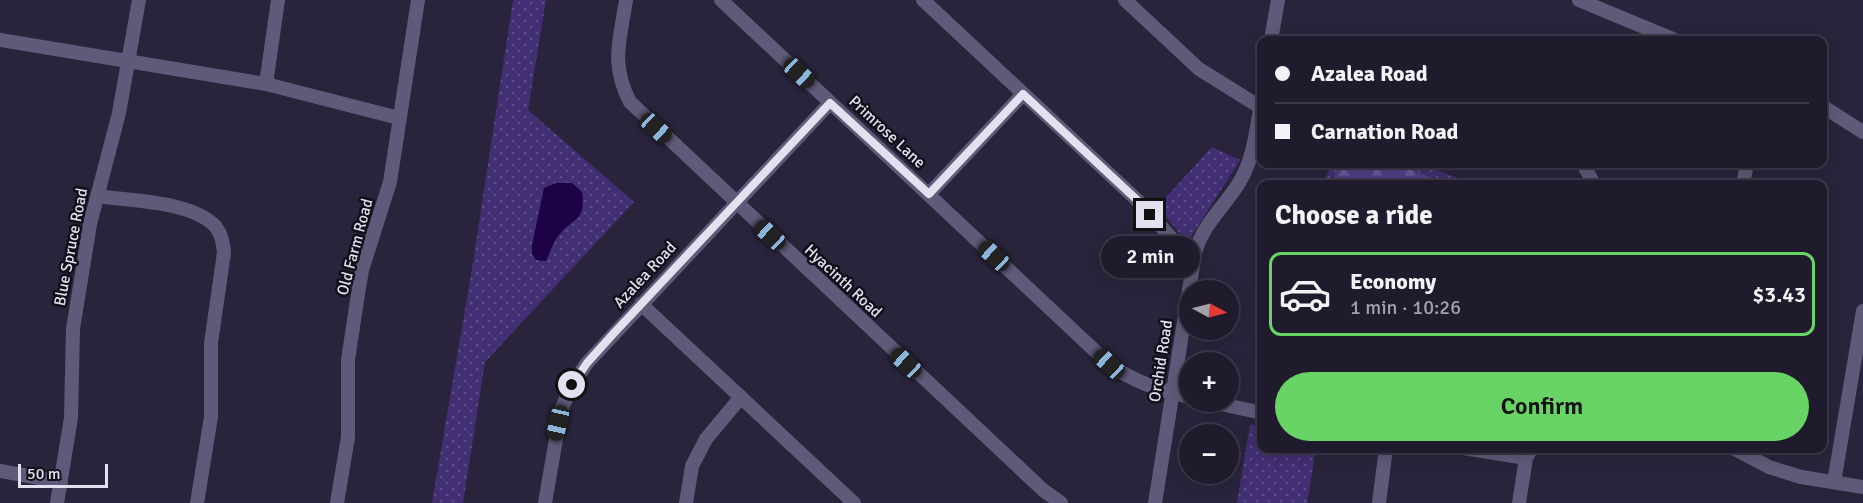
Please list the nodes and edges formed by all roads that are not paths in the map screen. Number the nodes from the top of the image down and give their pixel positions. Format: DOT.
graph roads {
  1 [pos="139,0"];
  2 [pos="278,0"];
  3 [pos="418,0"];
  4 [pos="626,0"];
  5 [pos="721,0"];
  6 [pos="922,0"];
  7 [pos="1125,0"];
  8 [pos="1278,0"];
  9 [pos="1579,0"];
  10 [pos="1272,36"];
  11 [pos="1665,36"];
  12 [pos="0,40"];
  13 [pos="129,61"];
  14 [pos="266,84"];
  15 [pos="1023,94"];
  16 [pos="1257,100"];
  17 [pos="830,103"];
  18 [pos="1827,109"];
  19 [pos="399,118"];
  20 [pos="1257,128"];
  21 [pos="1863,132"];
  22 [pos="929,194"];
  23 [pos="97,196"];
  24 [pos="736,203"];
  25 [pos="1193,262"];
  26 [pos="641,304"];
  27 [pos="1863,310"];
  28 [pos="1862,327"];
  29 [pos="1173,393"];
  30 [pos="1179,394"];
  31 [pos="741,397"];
  32 [pos="1239,408"];
  33 [pos="1257,412"];
  34 [pos="1385,453"];
  35 [pos="1529,453"];
  36 [pos="1742,453"];
  37 [pos="0,471"];
  38 [pos="61,482"];
  39 [pos="1834,482"];
  40 [pos="1863,487"];
  41 [pos="57,503"];
  42 [pos="197,503"];
  43 [pos="337,503"];
  44 [pos="545,503"];
  45 [pos="686,503"];
  46 [pos="854,503"];
  47 [pos="1061,503"];
  48 [pos="1155,503"];
  49 [pos="1379,503"];
  50 [pos="1519,503"];
  1 -- 13 [label="street, Blue Spruce Road"];
  2 -- 14 [label="street"];
  3 -- 19 [label="street, Old Farm Road"];
  4 -- 24 [label="street, Hyacinth Road"];
  5 -- 17 [label="street, Primrose Lane"];
  6 -- 15 [label="street"];
  7 -- 16 [label="street"];
  8 -- 10 [label="street"];
  9 -- 11 [label="street"];
  12 -- 13 [label="street"];
  13 -- 14 [label="street"];
  13 -- 23 [label="street, Blue Spruce Road"];
  14 -- 19 [label="street"];
  15 -- 22 [label="street"];
  15 -- 25 [label="street"];
  17 -- 22 [label="street, Primrose Lane"];
  17 -- 24 [label="street, Azalea Road"];
  18 -- 21 [label="street"];
  19 -- 43 [label="street, Old Farm Road"];
  20 -- 25 [label="street, Orchid Road"];
  22 -- 29 [label="street, Primrose Lane"];
  23 -- 38 [label="street, Blue Spruce Road"];
  23 -- 42 [label="street"];
  24 -- 26 [label="street, Azalea Road"];
  24 -- 47 [label="street, Hyacinth Road"];
  25 -- 29 [label="street, Orchid Road"];
  26 -- 31 [label="street"];
  26 -- 44 [label="street, Azalea Road"];
  27 -- 28 [label="street"];
  28 -- 39 [label="street"];
  29 -- 30 [label="street, Primrose Lane"];
  29 -- 48 [label="street, Orchid Road"];
  31 -- 45 [label="street"];
  31 -- 46 [label="street"];
  32 -- 33 [label="street"];
  34 -- 49 [label="street"];
  35 -- 50 [label="street"];
  36 -- 39 [label="street"];
  37 -- 38 [label="street"];
  38 -- 41 [label="street, Blue Spruce Road"];
  39 -- 40 [label="street"];
}
